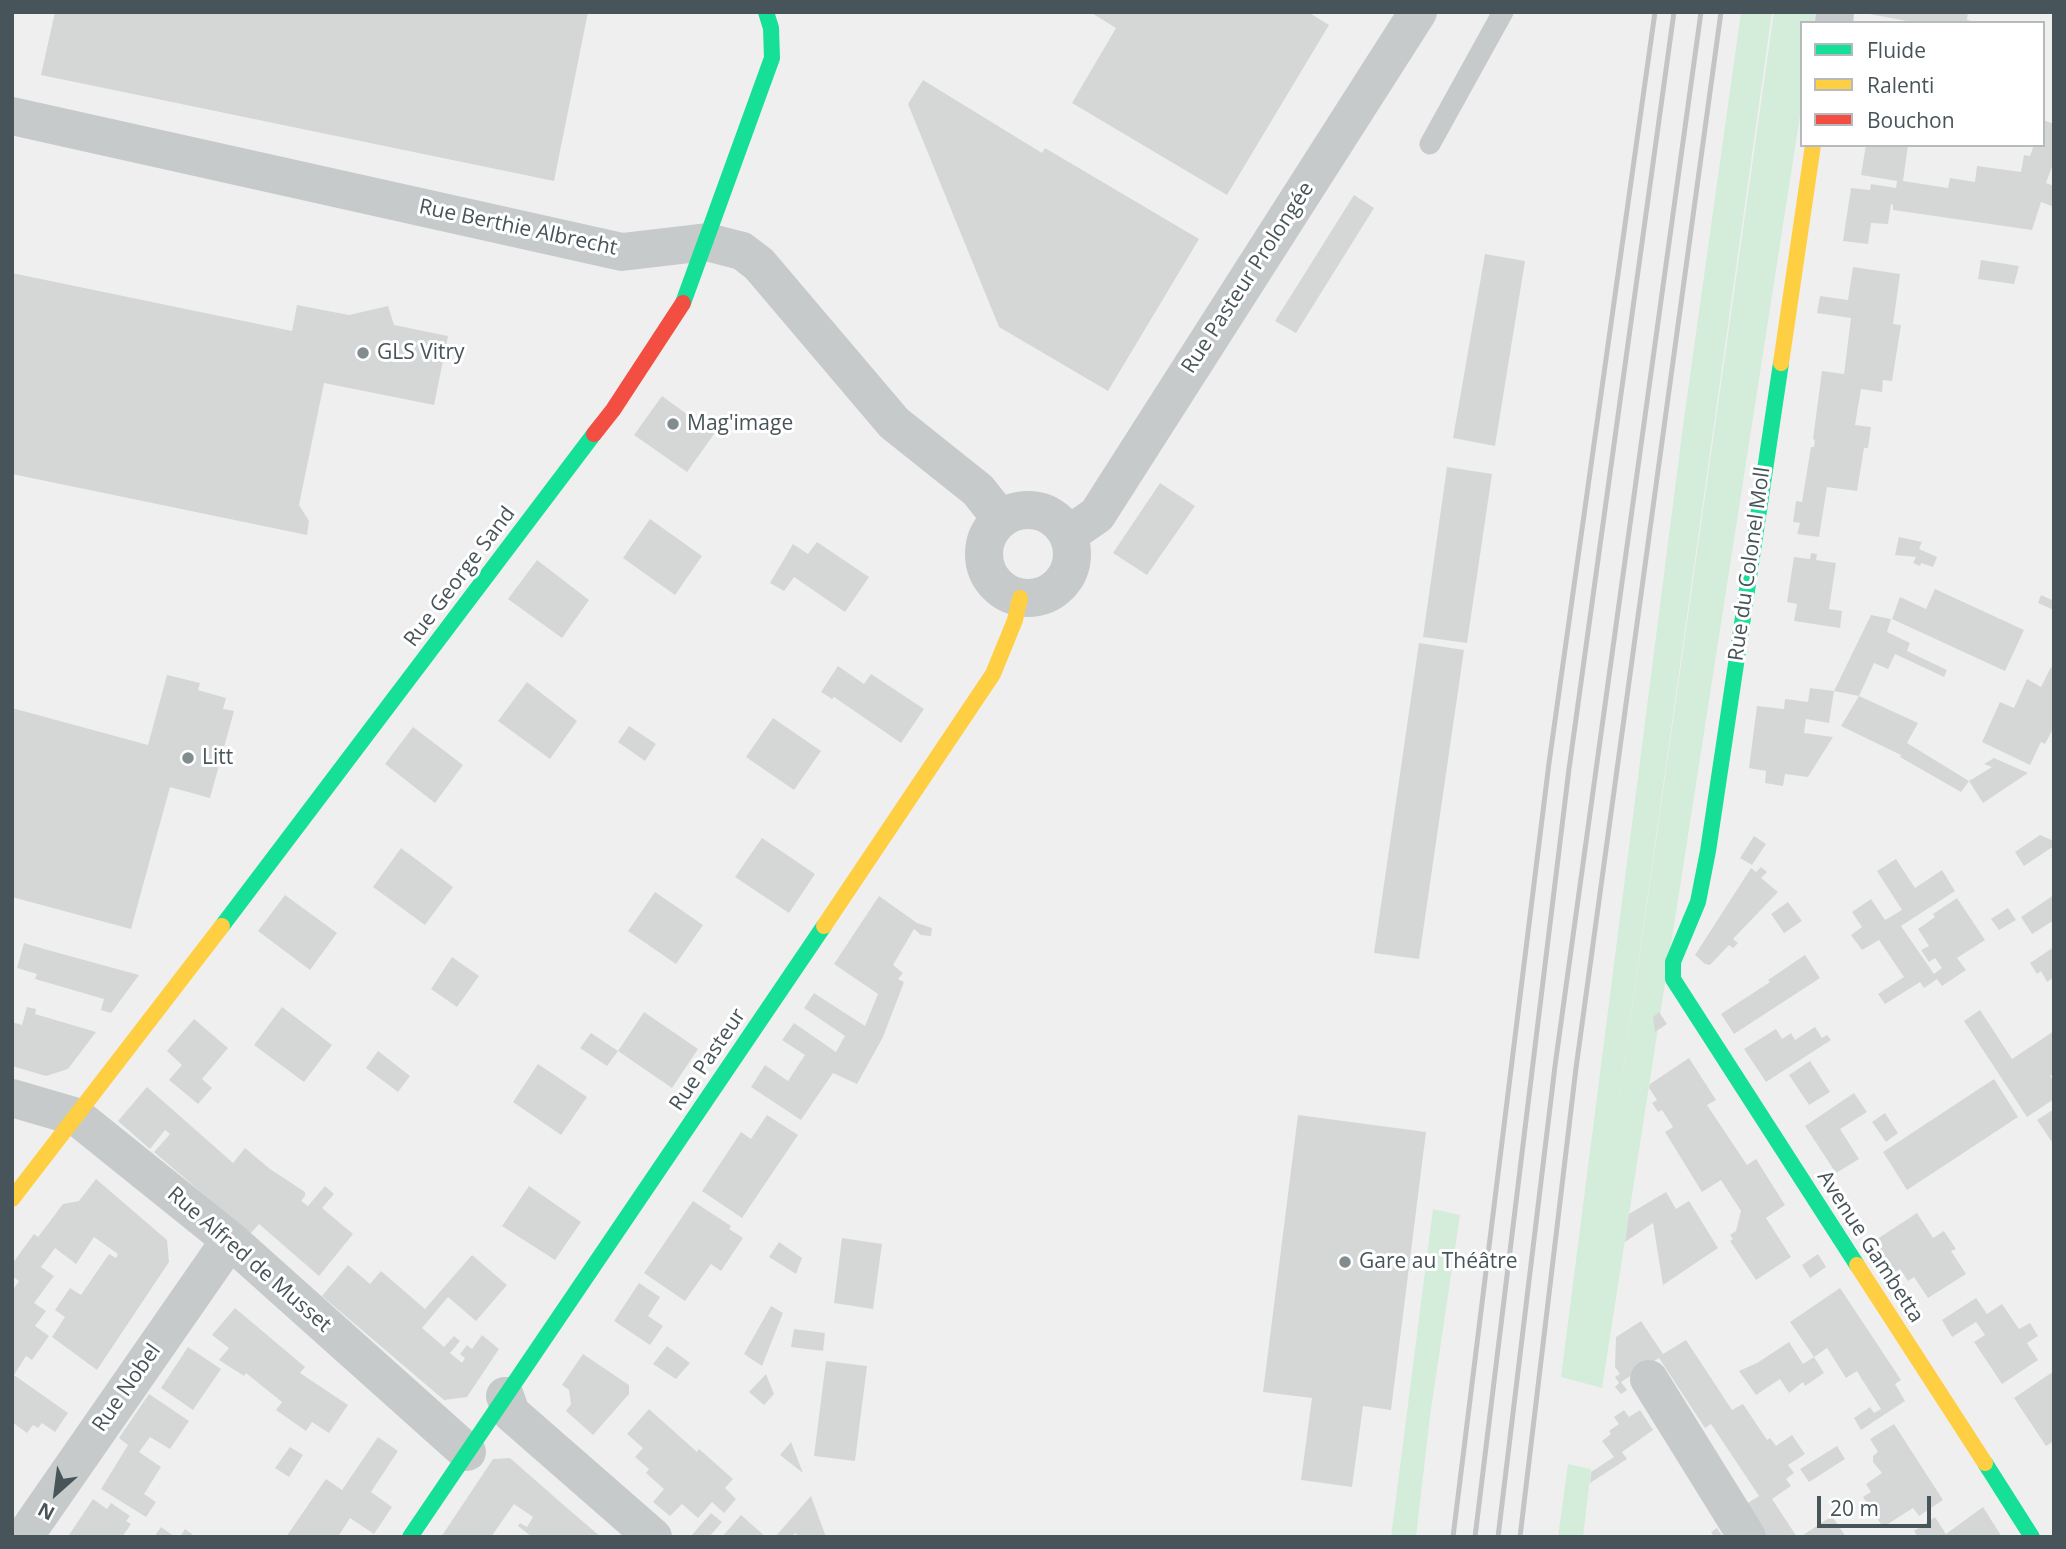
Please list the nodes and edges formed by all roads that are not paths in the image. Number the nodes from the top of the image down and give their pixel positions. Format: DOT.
graph roads {
  1 [pos="765,12"];
  2 [pos="1418,12"];
  3 [pos="1503,12"];
  4 [pos="12,116"];
  5 [pos="1430,144"];
  6 [pos="1814,147"];
  7 [pos="707,242"];
  8 [pos="1001,519"];
  9 [pos="1068,536"];
  10 [pos="1020,598"];
  11 [pos="1673,979"];
  12 [pos="12,1098"];
  13 [pos="77,1117"];
  14 [pos="12,1199"];
  15 [pos="230,1240"];
  16 [pos="1649,1379"];
  17 [pos="505,1396"];
  18 [pos="467,1452"];
  19 [pos="24,1537"];
  20 [pos="410,1537"];
  21 [pos="653,1537"];
  22 [pos="1747,1537"];
  23 [pos="2032,1537"];
  1 -- 7 [label="street, Rue George Sand"];
  2 -- 9 [label="street, Rue Pasteur Prolongée"];
  3 -- 5 [label="lane"];
  4 -- 7 [label="street, Rue Berthie Albrecht"];
  6 -- 11 [label="street, Rue du Colonel Moll"];
  7 -- 8 [label="street, Rue Berthie Albrecht"];
  7 -- 13 [label="street, Rue George Sand"];
  8 -- 9 [label="street"];
  8 -- 10 [label="street"];
  9 -- 10 [label="street"];
  10 -- 17 [label="street, Rue Pasteur"];
  11 -- 23 [label="street, Avenue Gambetta"];
  12 -- 13 [label="street, Rue Alfred de Musset"];
  13 -- 14 [label="street, Rue George Sand"];
  13 -- 15 [label="street, Rue Alfred de Musset"];
  15 -- 18 [label="street, Rue Alfred de Musset"];
  15 -- 19 [label="street, Rue Nobel"];
  16 -- 22 [label="street"];
  17 -- 18 [label="street, Rue Pasteur"];
  17 -- 21 [label="street"];
  18 -- 20 [label="street, Rue Pasteur"];
}
